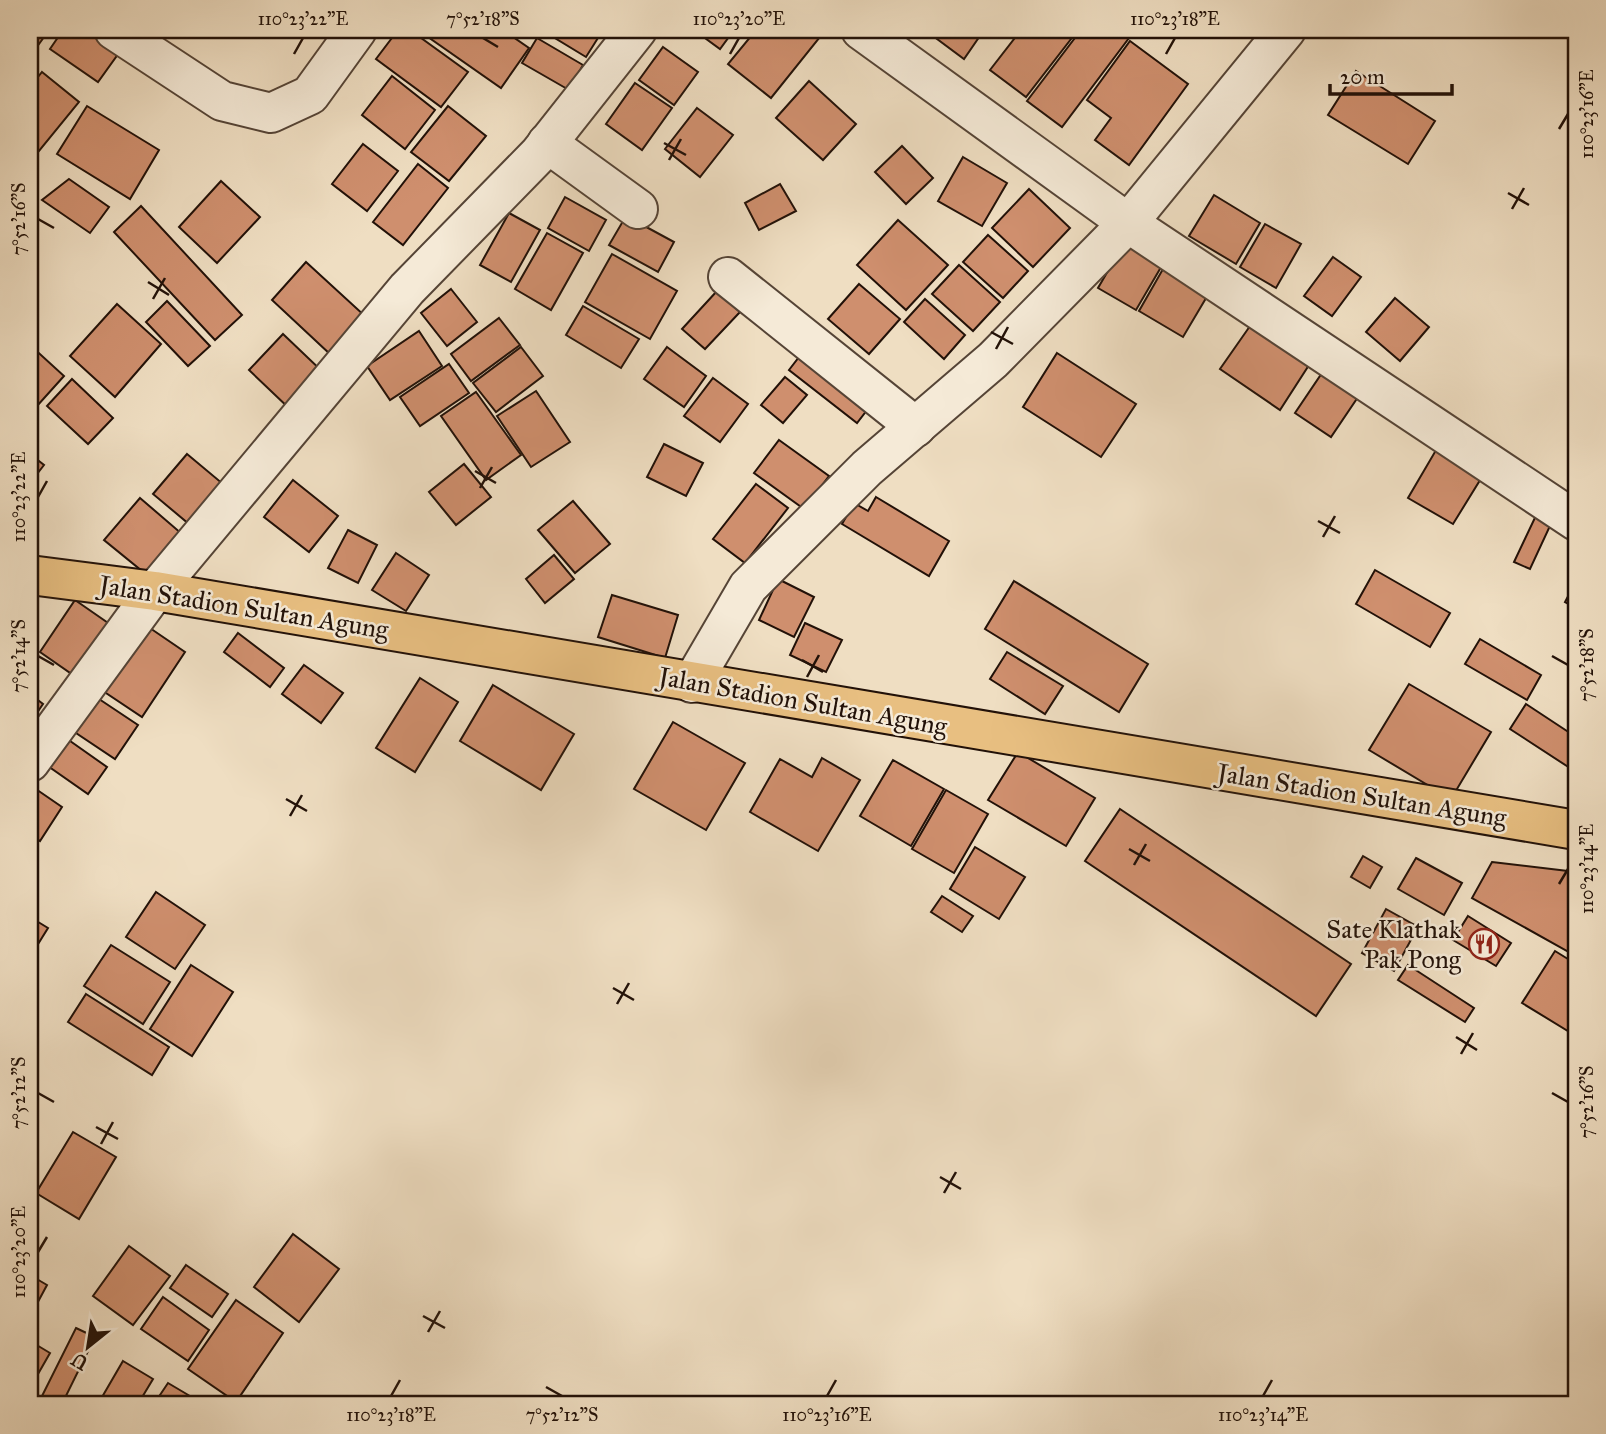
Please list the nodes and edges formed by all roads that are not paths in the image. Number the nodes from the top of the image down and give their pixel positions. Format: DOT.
graph roads {
  1 [pos="114,30"];
  2 [pos="358,30"];
  3 [pos="637,30"];
  4 [pos="861,30"];
  5 [pos="1286,30"];
  6 [pos="547,143"];
  7 [pos="638,209"];
  8 [pos="1128,223"];
  9 [pos="728,277"];
  10 [pos="915,427"];
  11 [pos="1576,521"];
  12 [pos="30,575"];
  13 [pos="155,591"];
  14 [pos="692,683"];
  15 [pos="30,762"];
  16 [pos="1576,830"];
  1 -- 2 [label="street"];
  3 -- 6 [label="street"];
  4 -- 8 [label="street"];
  5 -- 8 [label="street"];
  6 -- 7 [label="street"];
  6 -- 13 [label="street"];
  8 -- 10 [label="street"];
  8 -- 11 [label="street"];
  9 -- 10 [label="street"];
  10 -- 14 [label="street"];
  12 -- 13 [label="main road, Jalan Stadion Sultan Agung"];
  13 -- 14 [label="main road, Jalan Stadion Sultan Agung"];
  13 -- 15 [label="street"];
  14 -- 16 [label="main road, Jalan Stadion Sultan Agung"];
}
